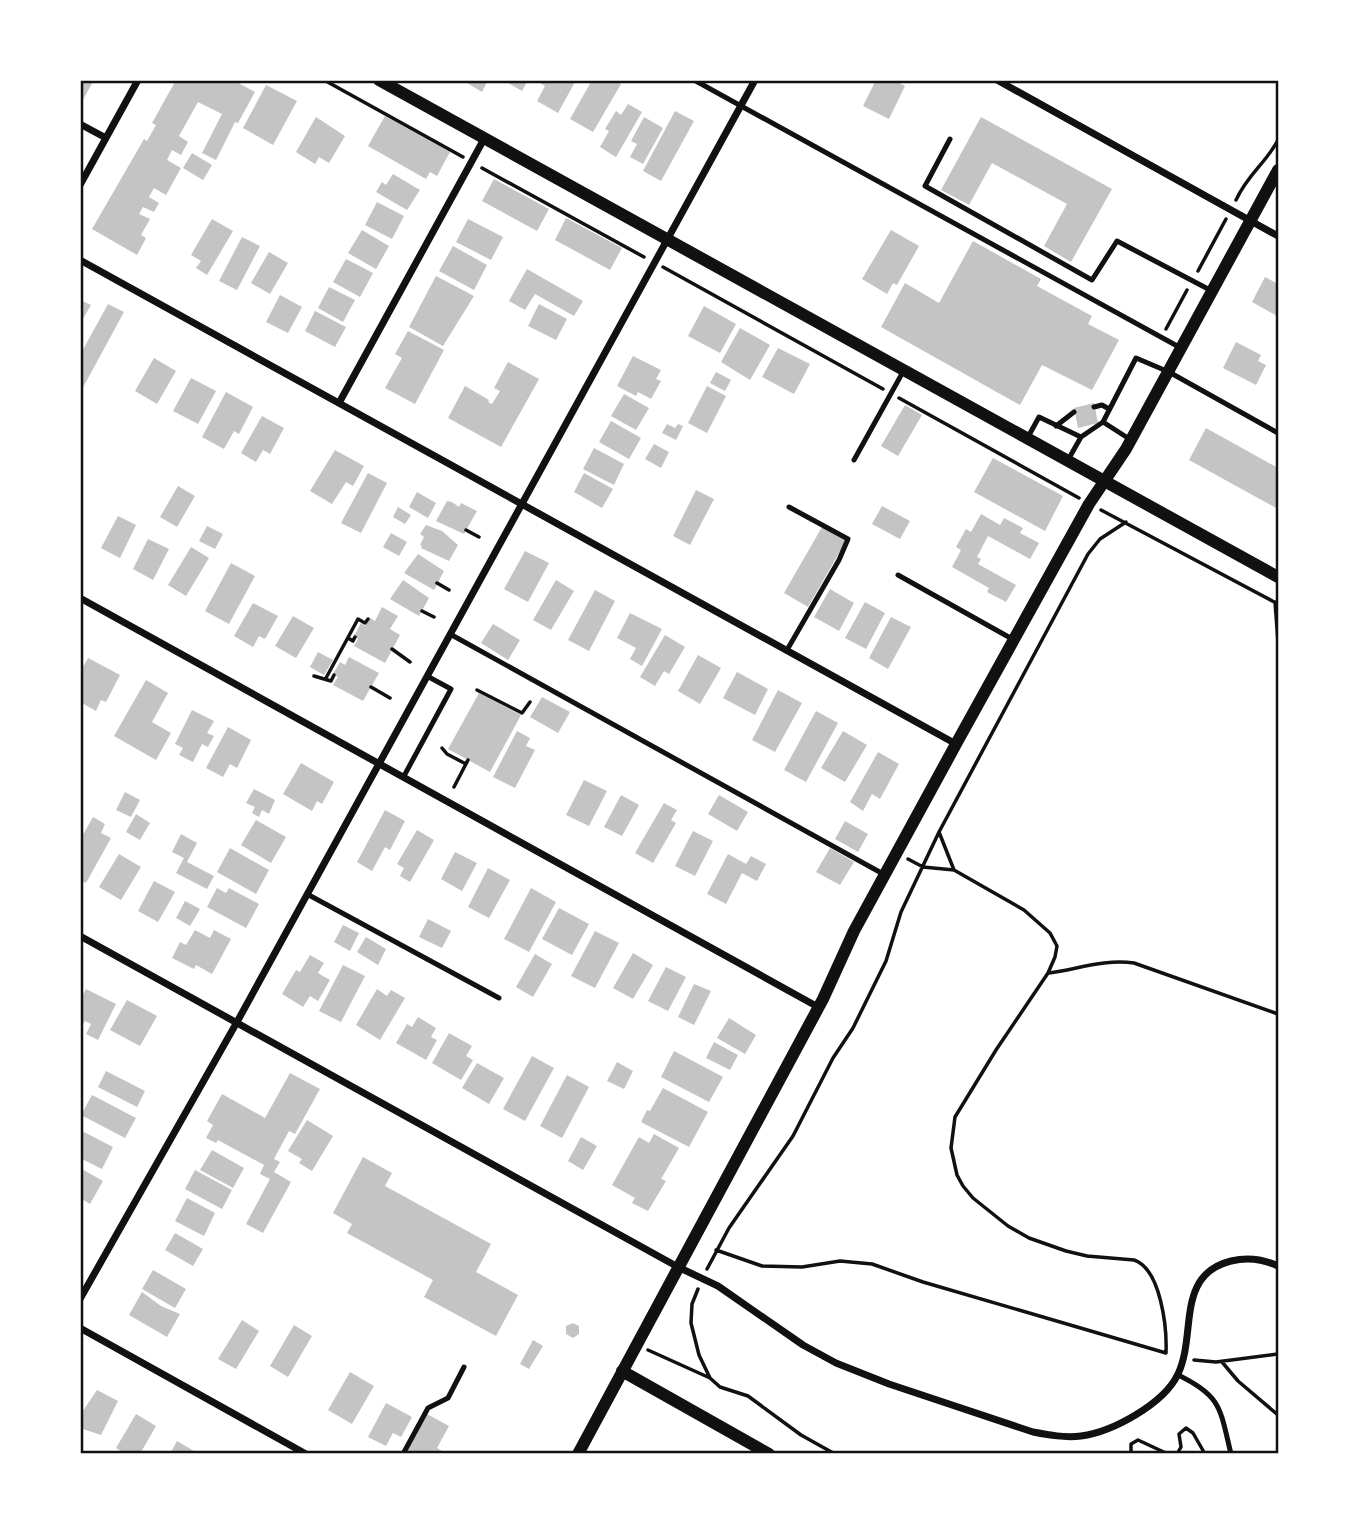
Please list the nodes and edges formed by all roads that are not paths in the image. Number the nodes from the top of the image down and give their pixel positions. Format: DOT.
graph roads {
  1 [pos="138,80"];
  2 [pos="379,80"];
  3 [pos="694,80"];
  4 [pos="755,80"];
  5 [pos="997,80"];
  6 [pos="741,106"];
  7 [pos="80,124"];
  8 [pos="106,138"];
  9 [pos="484,139"];
  10 [pos="950,139"];
  11 [pos="1279,170"];
  12 [pos="80,185"];
  13 [pos="1252,221"];
  14 [pos="1279,236"];
  15 [pos="668,239"];
  16 [pos="80,260"];
  17 [pos="1213,292"];
  18 [pos="1182,349"];
  19 [pos="904,370"];
  20 [pos="1168,372"];
  21 [pos="339,403"];
  22 [pos="1094,407"];
  23 [pos="1109,409"];
  24 [pos="1074,412"];
  25 [pos="1103,422"];
  26 [pos="1056,426"];
  27 [pos="1279,433"];
  28 [pos="1081,437"];
  29 [pos="1028,438"];
  30 [pos="1131,440"];
  31 [pos="853,460"];
  32 [pos="1068,460"];
  33 [pos="1105,481"];
  34 [pos="522,503"];
  35 [pos="789,507"];
  36 [pos="898,575"];
  37 [pos="1279,577"];
  38 [pos="80,598"];
  39 [pos="450,634"];
  40 [pos="1014,640"];
  41 [pos="787,650"];
  42 [pos="427,676"];
  43 [pos="956,744"];
  44 [pos="379,762"];
  45 [pos="404,776"];
  46 [pos="884,875"];
  47 [pos="307,894"];
  48 [pos="80,936"];
  49 [pos="499,998"];
  50 [pos="818,1007"];
  51 [pos="237,1022"];
  52 [pos="1279,1266"];
  53 [pos="678,1267"];
  54 [pos="80,1299"];
  55 [pos="80,1328"];
  56 [pos="464,1367"];
  57 [pos="622,1371"];
  58 [pos="1178,1375"];
  59 [pos="306,1454"];
  60 [pos="403,1454"];
  61 [pos="578,1454"];
  62 [pos="769,1454"];
  63 [pos="1231,1454"];
  1 -- 8 [label="street"];
  2 -- 9 [label="street"];
  3 -- 6 [label="lane"];
  4 -- 6 [label="street"];
  5 -- 13 [label="street"];
  6 -- 15 [label="street"];
  6 -- 18 [label="lane"];
  7 -- 8 [label="street"];
  8 -- 12 [label="street"];
  9 -- 15 [label="street"];
  9 -- 21 [label="street"];
  10 -- 17 [label="lane"];
  11 -- 13 [label="street"];
  13 -- 14 [label="street"];
  13 -- 17 [label="street"];
  15 -- 19 [label="street"];
  15 -- 34 [label="street"];
  16 -- 21 [label="street"];
  17 -- 18 [label="street"];
  18 -- 20 [label="street"];
  19 -- 29 [label="street"];
  19 -- 31 [label="lane"];
  20 -- 23 [label="lane"];
  20 -- 27 [label="lane"];
  20 -- 30 [label="street"];
  21 -- 34 [label="street"];
  22 -- 23 [label="lane"];
  23 -- 25 [label="lane"];
  24 -- 26 [label="lane"];
  25 -- 28 [label="lane"];
  25 -- 30 [label="lane"];
  26 -- 28 [label="lane"];
  26 -- 29 [label="lane"];
  28 -- 32 [label="lane"];
  29 -- 32 [label="street"];
  30 -- 33 [label="street"];
  32 -- 33 [label="street"];
  33 -- 37 [label="street"];
  33 -- 40 [label="street"];
  34 -- 39 [label="street"];
  34 -- 41 [label="street"];
  35 -- 41 [label="lane"];
  36 -- 40 [label="lane"];
  38 -- 44 [label="street"];
  39 -- 42 [label="street"];
  39 -- 46 [label="lane"];
  40 -- 43 [label="street"];
  41 -- 43 [label="street"];
  42 -- 44 [label="street"];
  42 -- 45 [label="lane"];
  43 -- 46 [label="street"];
  44 -- 45 [label="street"];
  44 -- 47 [label="street"];
  45 -- 50 [label="street"];
  46 -- 50 [label="street"];
  47 -- 49 [label="lane"];
  47 -- 51 [label="street"];
  48 -- 51 [label="street"];
  50 -- 53 [label="street"];
  51 -- 53 [label="street"];
  51 -- 54 [label="street"];
  52 -- 58 [label="street"];
  53 -- 57 [label="street"];
  53 -- 58 [label="street"];
  55 -- 59 [label="street"];
  56 -- 60 [label="lane"];
  57 -- 61 [label="street"];
  57 -- 62 [label="street"];
  58 -- 63 [label="lane"];
}
